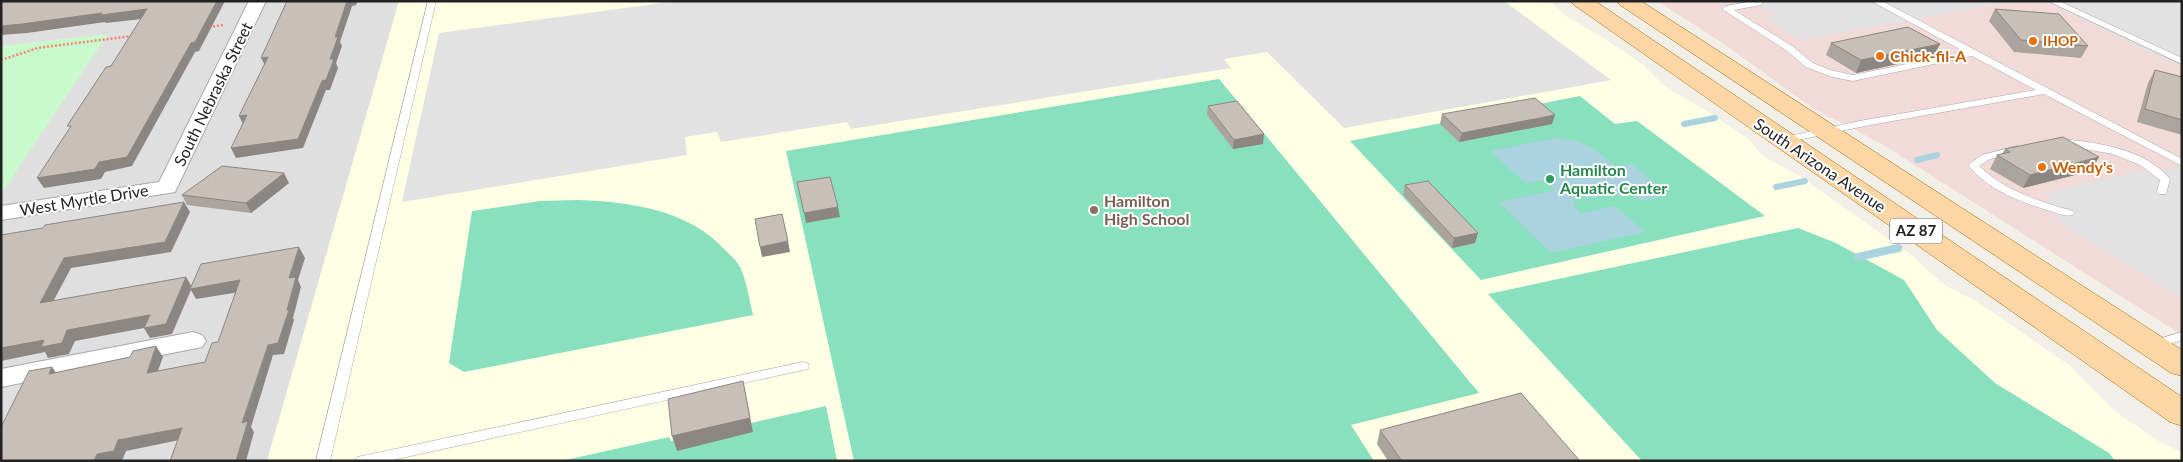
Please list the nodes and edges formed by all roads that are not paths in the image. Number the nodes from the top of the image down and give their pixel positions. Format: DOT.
graph roads {
  1 [pos="258,1"];
  2 [pos="432,1"];
  3 [pos="1581,1"];
  4 [pos="1627,1"];
  5 [pos="1875,1"];
  6 [pos="2052,1"];
  7 [pos="1758,3"];
  8 [pos="1972,53"];
  9 [pos="2182,61"];
  10 [pos="2045,91"];
  11 [pos="1825,131"];
  12 [pos="1784,140"];
  13 [pos="2049,142"];
  14 [pos="2024,148"];
  15 [pos="2182,163"];
  16 [pos="167,187"];
  17 [pos="2162,192"];
  18 [pos="1,213"];
  19 [pos="2068,213"];
  20 [pos="2182,336"];
  21 [pos="193,341"];
  22 [pos="2151,345"];
  23 [pos="2182,365"];
  24 [pos="803,366"];
  25 [pos="3,381"];
  26 [pos="2182,414"];
  27 [pos="323,461"];
  28 [pos="362,461"];
  1 -- 16 [label="street, South Nebraska Street"];
  2 -- 27 [label="lane"];
  3 -- 12 [label="main road, South Arizona Avenue / AZ 87"];
  4 -- 11 [label="main road, South Arizona Avenue / AZ 87"];
  5 -- 8 [label="lane"];
  6 -- 9 [label="lane"];
  7 -- 8 [label="lane"];
  8 -- 10 [label="lane"];
  10 -- 11 [label="lane"];
  10 -- 15 [label="lane"];
  11 -- 12 [label="lane"];
  11 -- 22 [label="main road, South Arizona Avenue / AZ 87"];
  12 -- 26 [label="main road, South Arizona Avenue / AZ 87"];
  13 -- 17 [label="lane"];
  14 -- 19 [label="lane"];
  16 -- 18 [label="street, West Myrtle Drive"];
  20 -- 22 [label="lane"];
  21 -- 25 [label="street"];
  22 -- 23 [label="main road, South Arizona Avenue / AZ 87"];
  24 -- 28 [label="lane"];
}
